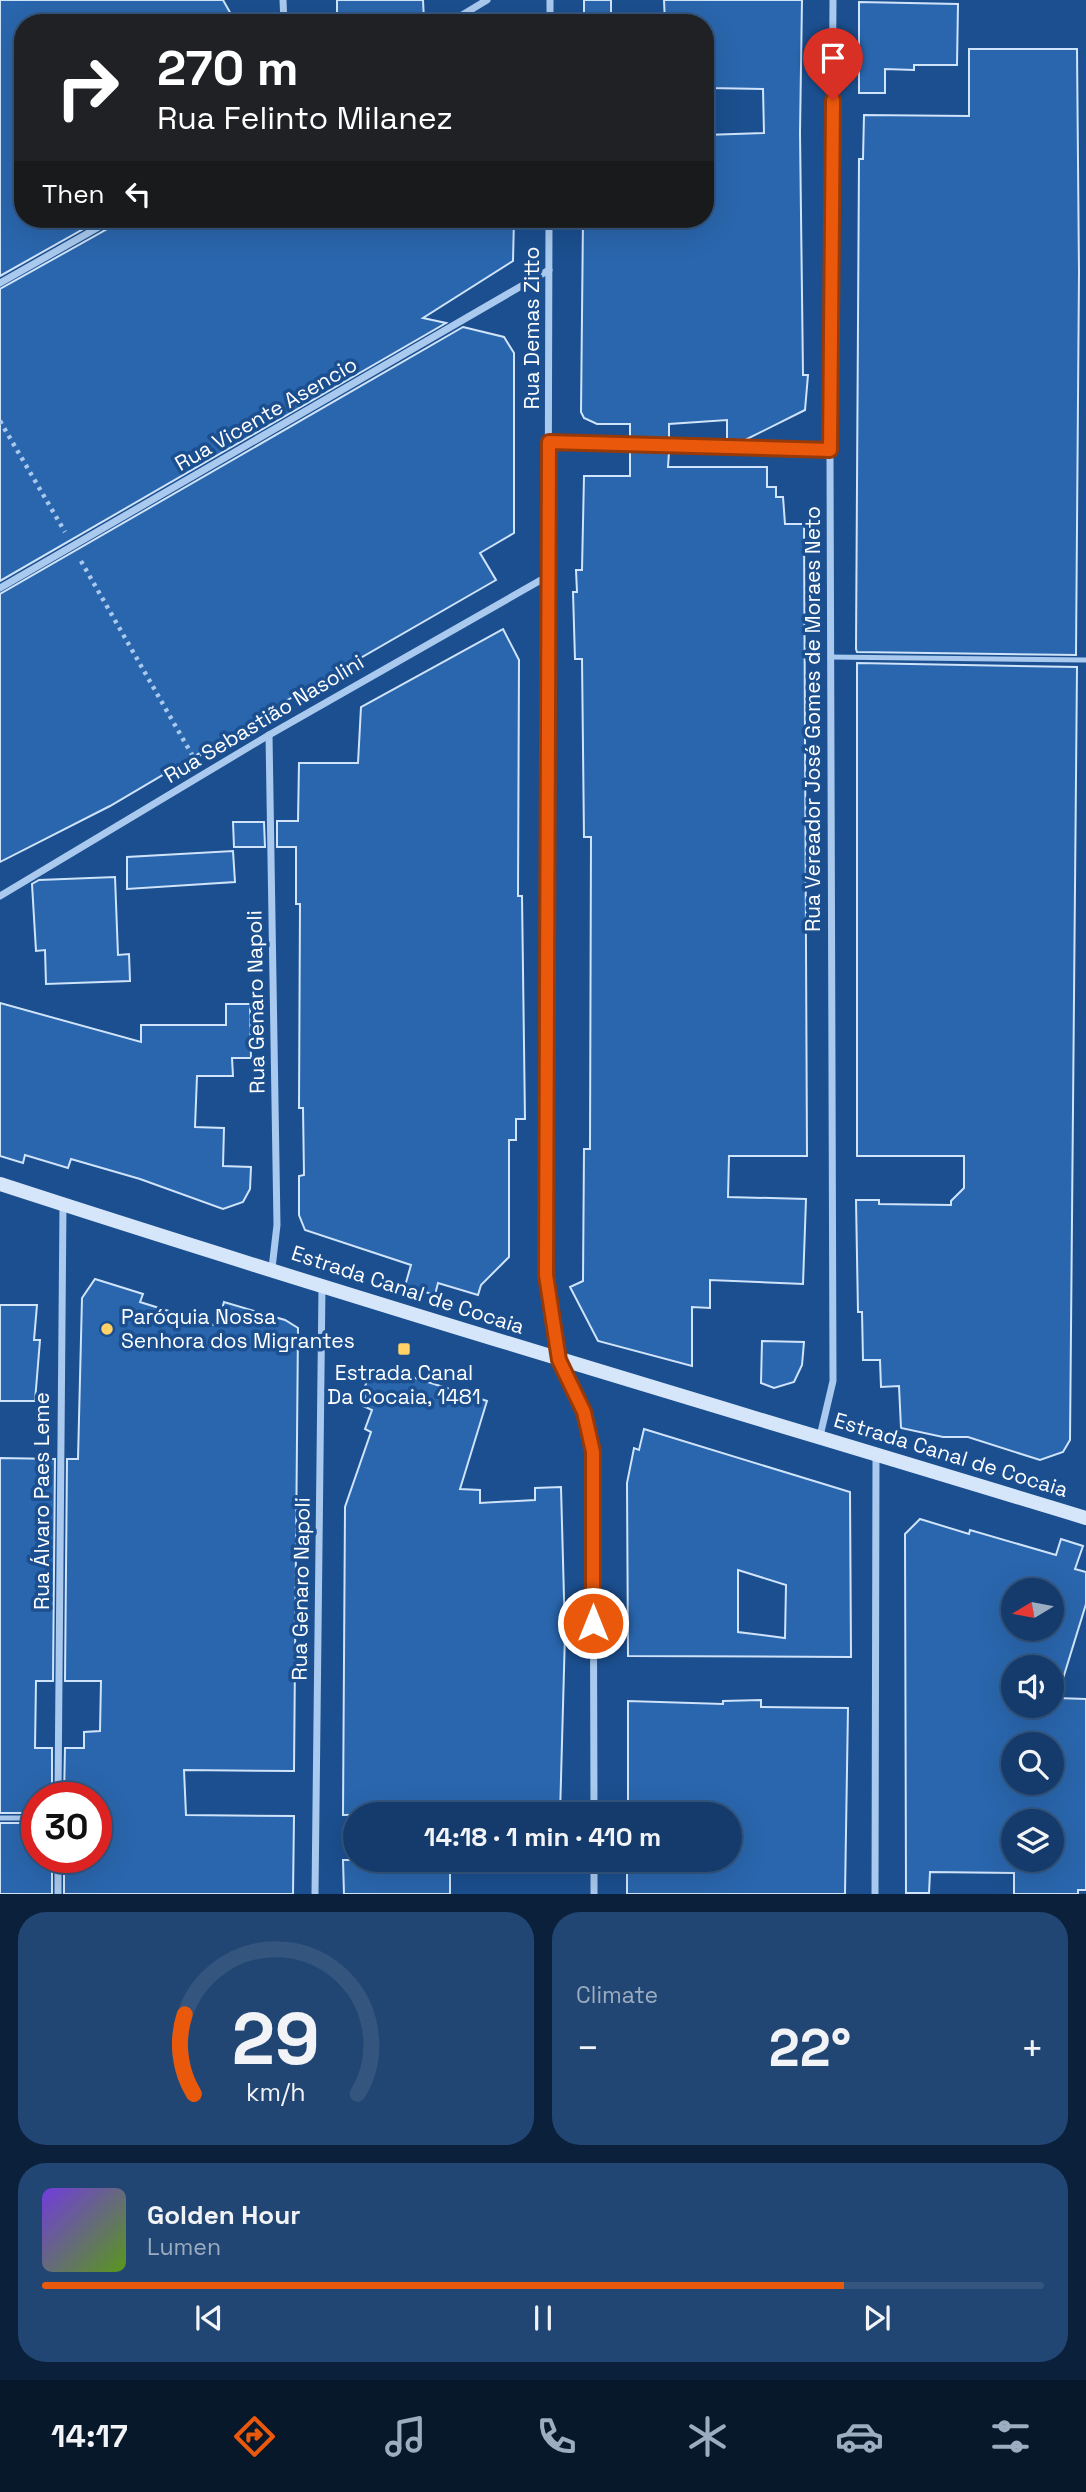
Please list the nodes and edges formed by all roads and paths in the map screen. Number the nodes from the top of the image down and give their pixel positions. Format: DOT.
graph roads {
  1 [pos="487,0"];
  2 [pos="832,0"];
  3 [pos="464,14"];
  4 [pos="97,228"];
  5 [pos="550,228"];
  6 [pos="549,270"];
  7 [pos="0,284"];
  8 [pos="0,421"];
  9 [pos="549,442"];
  10 [pos="830,450"];
  11 [pos="73,546"];
  12 [pos="548,576"];
  13 [pos="0,588"];
  14 [pos="831,657"];
  15 [pos="1086,660"];
  16 [pos="269,735"];
  17 [pos="204,776"];
  18 [pos="0,896"];
  19 [pos="0,1184"];
  20 [pos="63,1205"];
  21 [pos="272,1268"];
  22 [pos="322,1285"];
  23 [pos="559,1360"];
  24 [pos="820,1436"];
  25 [pos="876,1454"];
  26 [pos="1086,1518"];
  27 [pos="58,1782"];
  28 [pos="594,1802"];
  29 [pos="0,1818"];
  30 [pos="21,1818"];
  31 [pos="594,1872"];
  32 [pos="58,1873"];
  33 [pos="58,1894"];
  34 [pos="315,1894"];
  35 [pos="594,1894"];
  36 [pos="875,1894"];
  1 -- 3 [label="street"];
  2 -- 10 [label="street, Rua Vereador José Gomes de Moraes Neto"];
  4 -- 7 [label="street"];
  5 -- 6 [label="street, Rua Demas Zitto"];
  6 -- 9 [label="street, Rua Demas Zitto"];
  6 -- 11 [label="street, Rua Vicente Asencio"];
  8 -- 11 [label="path"];
  9 -- 10 [label="street"];
  9 -- 12 [label="street, Rua Demas Zitto"];
  10 -- 14 [label="street, Rua Vereador José Gomes de Moraes Neto"];
  11 -- 13 [label="street, Rua Vicente Asencio"];
  11 -- 17 [label="path"];
  12 -- 16 [label="street, Rua Sebastião Nasolini"];
  12 -- 23 [label="street, Rua Demas Zitto"];
  14 -- 15 [label="lane"];
  14 -- 24 [label="street, Rua Vereador José Gomes de Moraes Neto"];
  16 -- 17 [label="street, Rua Sebastião Nasolini"];
  16 -- 21 [label="street, Rua Genaro Napoli"];
  17 -- 18 [label="street, Rua Sebastião Nasolini"];
  19 -- 20 [label="main road, Estrada Canal de Cocaia"];
  20 -- 21 [label="main road, Estrada Canal de Cocaia"];
  20 -- 27 [label="street, Rua Álvaro Paes Leme"];
  21 -- 22 [label="main road, Estrada Canal de Cocaia"];
  22 -- 23 [label="main road, Estrada Canal de Cocaia"];
  22 -- 34 [label="street, Rua Genaro Napoli"];
  23 -- 24 [label="main road, Estrada Canal de Cocaia"];
  23 -- 28 [label="street, Rua Demas Zitto"];
  24 -- 25 [label="main road, Estrada Canal de Cocaia"];
  25 -- 26 [label="main road, Estrada Canal de Cocaia"];
  25 -- 36 [label="street"];
  29 -- 30 [label="lane"];
  31 -- 35 [label="street"];
  32 -- 33 [label="street"];
}
